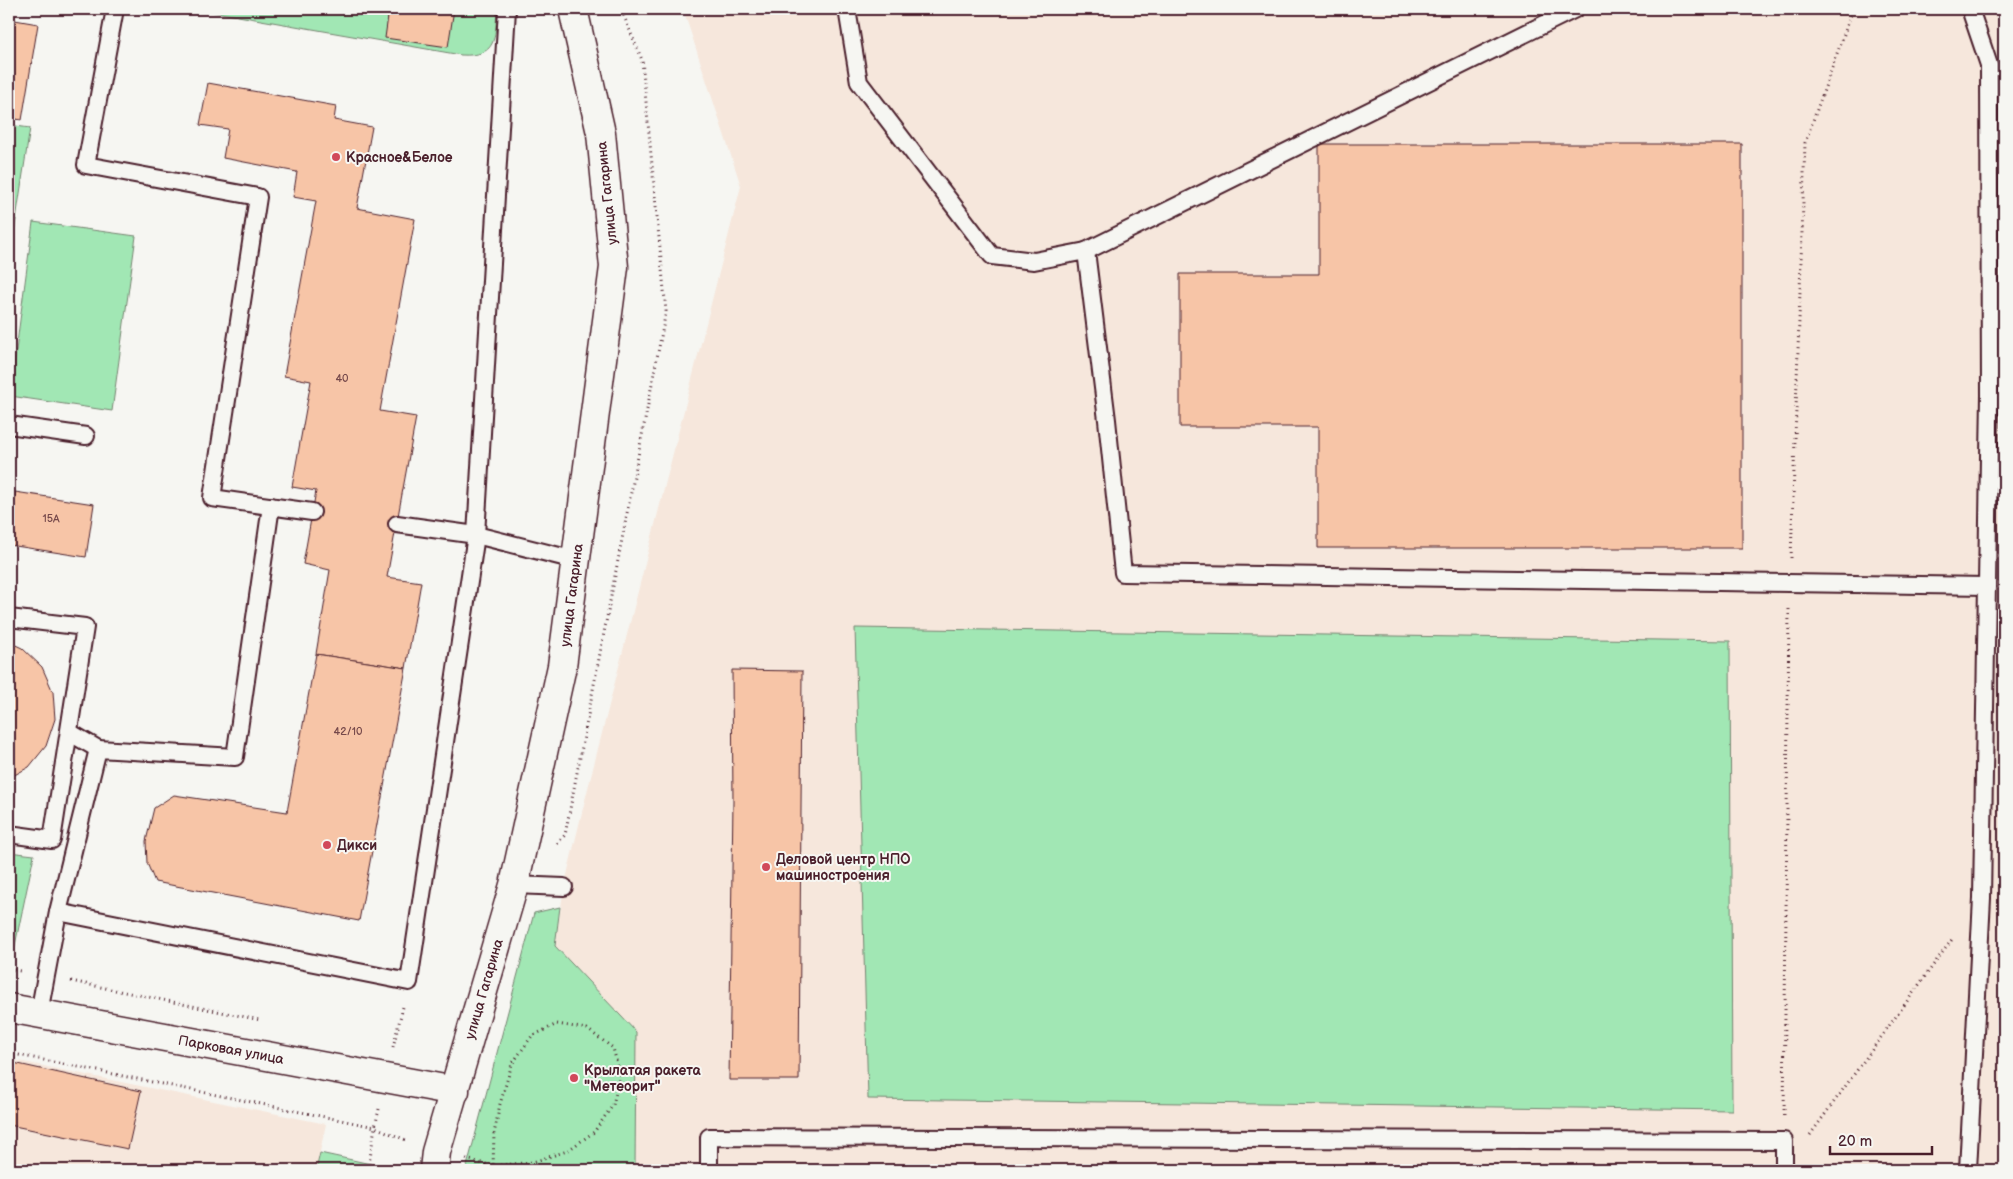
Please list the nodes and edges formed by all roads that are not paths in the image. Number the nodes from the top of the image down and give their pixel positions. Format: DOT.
graph roads {
  1 [pos="115,9"];
  2 [pos="507,9"];
  3 [pos="573,9"];
  4 [pos="847,9"];
  5 [pos="1576,9"];
  6 [pos="1970,9"];
  7 [pos="1086,251"];
  8 [pos="9,425"];
  9 [pos="86,436"];
  10 [pos="271,506"];
  11 [pos="312,512"];
  12 [pos="397,524"];
  13 [pos="476,535"];
  14 [pos="575,560"];
  15 [pos="1987,586"];
  16 [pos="9,618"];
  17 [pos="69,732"];
  18 [pos="98,749"];
  19 [pos="9,834"];
  20 [pos="514,885"];
  21 [pos="564,887"];
  22 [pos="58,912"];
  23 [pos="9,1008"];
  24 [pos="39,1013"];
  25 [pos="455,1091"];
  26 [pos="434,1170"];
  27 [pos="709,1170"];
  28 [pos="1784,1170"];
  29 [pos="1968,1170"];
  1 -- 10 [label="lane"];
  2 -- 13 [label="lane"];
  3 -- 14 [label="street, улица Гагарина"];
  4 -- 7 [label="lane"];
  5 -- 7 [label="lane"];
  6 -- 15 [label="lane"];
  7 -- 15 [label="lane"];
  8 -- 9 [label="lane"];
  10 -- 11 [label="lane"];
  10 -- 18 [label="lane"];
  12 -- 13 [label="lane"];
  13 -- 14 [label="lane"];
  13 -- 22 [label="lane"];
  14 -- 20 [label="street, улица Гагарина"];
  15 -- 29 [label="lane"];
  16 -- 17 [label="lane"];
  17 -- 18 [label="lane"];
  17 -- 19 [label="lane"];
  18 -- 22 [label="lane"];
  20 -- 21 [label="lane"];
  20 -- 25 [label="street, улица Гагарина"];
  22 -- 24 [label="lane"];
  23 -- 24 [label="street, Парковая улица"];
  24 -- 25 [label="street, Парковая улица"];
  25 -- 26 [label="street, улица Гагарина"];
  27 -- 28 [label="lane"];
}
